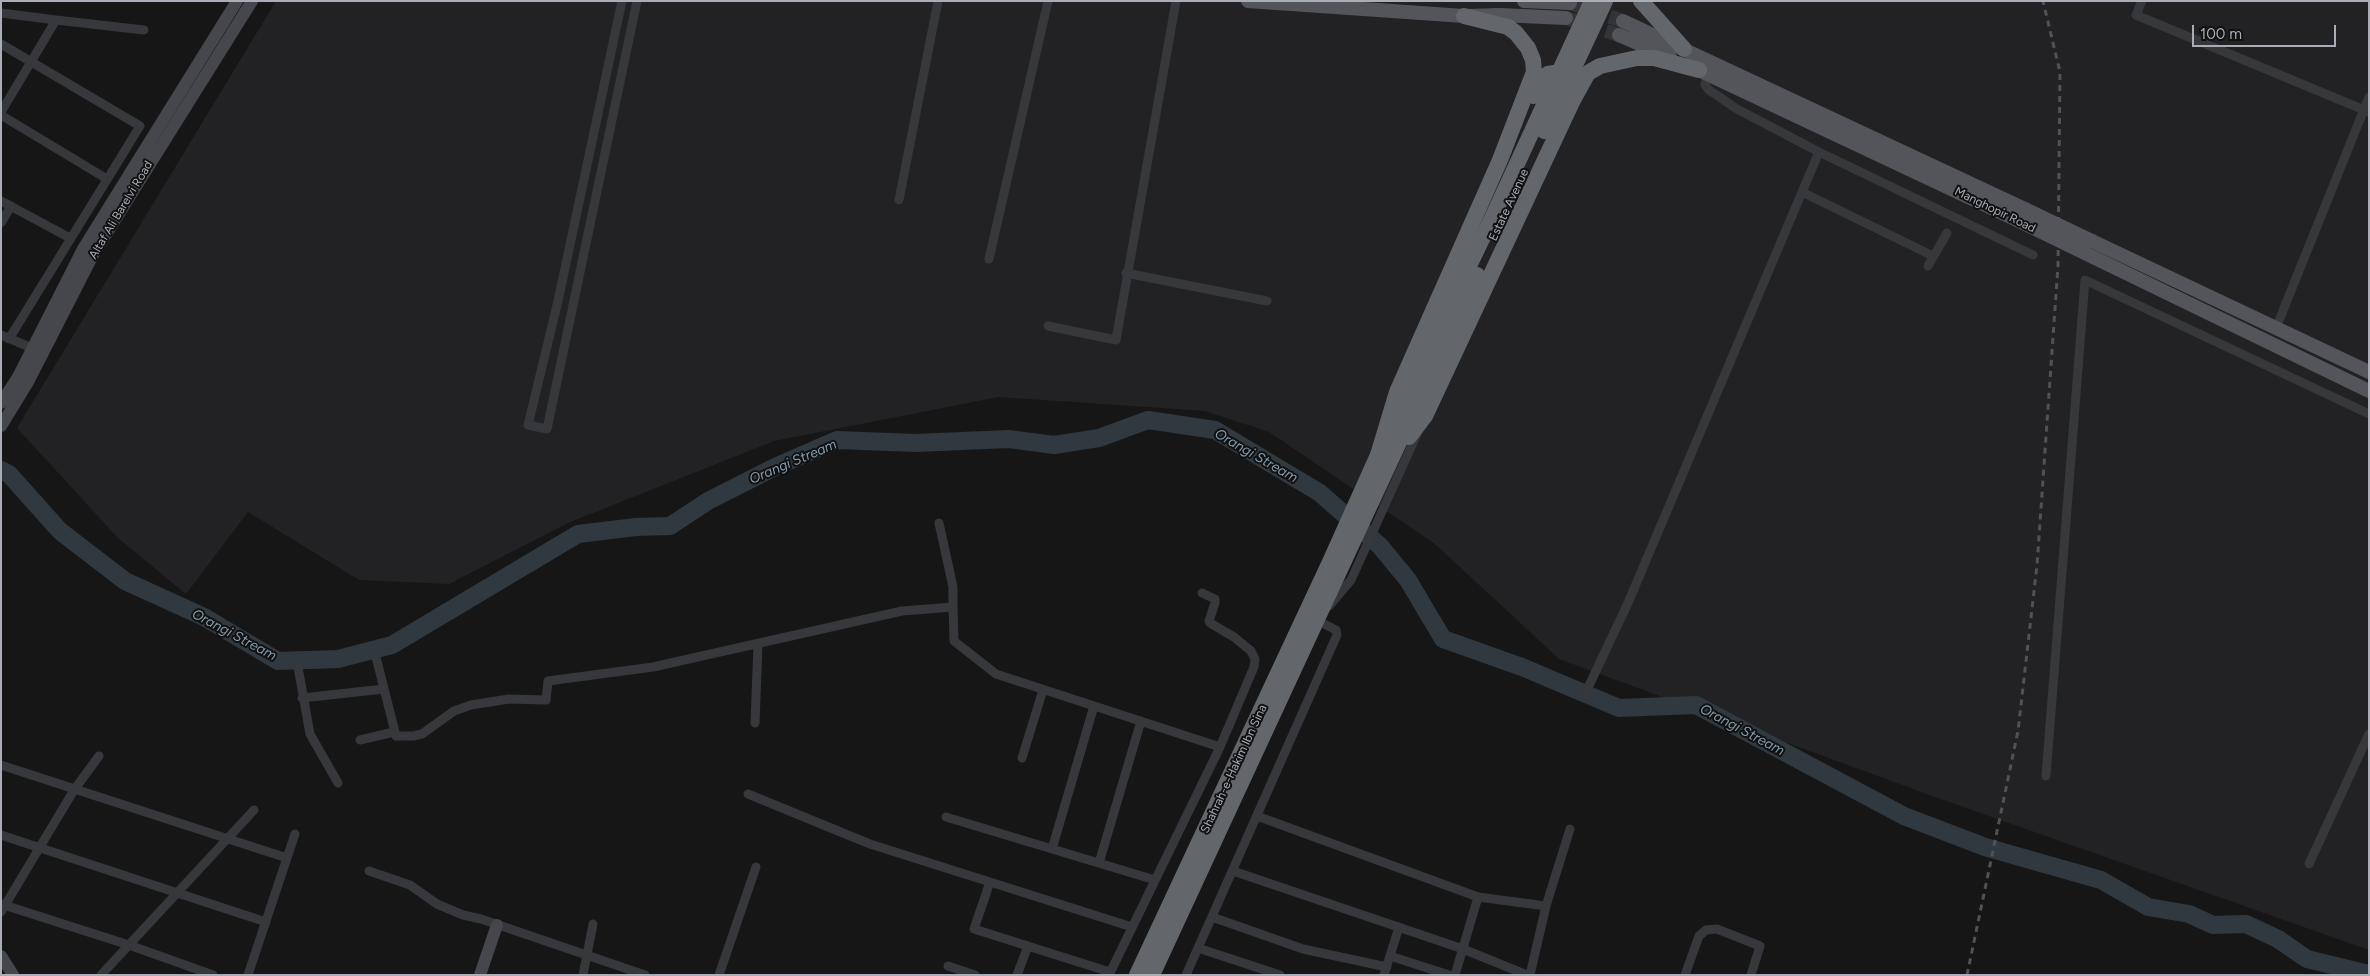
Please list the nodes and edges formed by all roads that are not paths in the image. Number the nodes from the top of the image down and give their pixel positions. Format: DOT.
graph roads {
  1 [pos="237,1"];
  2 [pos="252,1"];
  3 [pos="622,1"];
  4 [pos="637,1"];
  5 [pos="938,1"];
  6 [pos="1048,1"];
  7 [pos="1176,1"];
  8 [pos="1248,1"];
  9 [pos="1524,1"];
  10 [pos="1592,1"];
  11 [pos="1605,1"];
  12 [pos="1641,1"];
  13 [pos="2142,1"];
  14 [pos="1570,3"];
  15 [pos="1,13"];
  16 [pos="1464,16"];
  17 [pos="1566,18"];
  18 [pos="56,20"];
  19 [pos="1623,21"];
  20 [pos="144,30"];
  21 [pos="1619,35"];
  22 [pos="1,44"];
  23 [pos="1684,49"];
  24 [pos="31,63"];
  25 [pos="1704,72"];
  26 [pos="2369,97"];
  27 [pos="1572,102"];
  28 [pos="2366,111"];
  29 [pos="1,114"];
  30 [pos="1819,152"];
  31 [pos="1500,160"];
  32 [pos="107,179"];
  33 [pos="1802,192"];
  34 [pos="899,200"];
  35 [pos="1,201"];
  36 [pos="11,206"];
  37 [pos="2022,215"];
  38 [pos="1,222"];
  39 [pos="1947,233"];
  40 [pos="70,238"];
  41 [pos="2034,255"];
  42 [pos="1933,256"];
  43 [pos="989,259"];
  44 [pos="1928,266"];
  45 [pos="1126,273"];
  46 [pos="558,301"];
  47 [pos="1267,301"];
  48 [pos="573,304"];
  49 [pos="1048,326"];
  50 [pos="2276,328"];
  51 [pos="5,337"];
  52 [pos="32,348"];
  53 [pos="2369,372"];
  54 [pos="23,379"];
  55 [pos="2369,390"];
  56 [pos="1,403"];
  57 [pos="1420,413"];
  58 [pos="2369,414"];
  59 [pos="1,426"];
  60 [pos="1384,457"];
  61 [pos="939,523"];
  62 [pos="1335,565"];
  63 [pos="1202,593"];
  64 [pos="953,607"];
  65 [pos="1316,620"];
  66 [pos="758,644"];
  67 [pos="376,657"];
  68 [pos="298,667"];
  69 [pos="384,689"];
  70 [pos="1043,690"];
  71 [pos="1585,694"];
  72 [pos="302,698"];
  73 [pos="1094,706"];
  74 [pos="1141,721"];
  75 [pos="755,723"];
  76 [pos="394,732"];
  77 [pos="2369,734"];
  78 [pos="360,740"];
  79 [pos="1220,746"];
  80 [pos="99,756"];
  81 [pos="1022,758"];
  82 [pos="1,765"];
  83 [pos="2046,776"];
  84 [pos="338,783"];
  85 [pos="74,790"];
  86 [pos="748,794"];
  87 [pos="254,810"];
  88 [pos="1257,816"];
  89 [pos="946,817"];
  90 [pos="1570,829"];
  91 [pos="295,834"];
  92 [pos="1,835"];
  93 [pos="229,839"];
  94 [pos="38,848"];
  95 [pos="1052,849"];
  96 [pos="287,858"];
  97 [pos="1098,863"];
  98 [pos="2309,864"];
  99 [pos="756,867"];
  100 [pos="369,871"];
  101 [pos="1233,871"];
  102 [pos="1155,880"];
  103 [pos="990,882"];
  104 [pos="179,892"];
  105 [pos="1478,897"];
  106 [pos="1546,906"];
  107 [pos="2,907"];
  108 [pos="1212,917"];
  109 [pos="266,922"];
  110 [pos="593,924"];
  111 [pos="497,925"];
  112 [pos="1132,927"];
  113 [pos="1399,927"];
  114 [pos="129,945"];
  115 [pos="1028,946"];
  116 [pos="1198,948"];
  117 [pos="1463,949"];
  118 [pos="1,956"];
  119 [pos="587,956"];
  120 [pos="1390,956"];
  121 [pos="948,966"];
  122 [pos="1251,970"];
  123 [pos="1385,971"];
  124 [pos="1110,973"];
  125 [pos="13,975"];
  126 [pos="101,975"];
  127 [pos="213,975"];
  128 [pos="248,975"];
  129 [pos="480,975"];
  130 [pos="583,975"];
  131 [pos="645,975"];
  132 [pos="719,975"];
  133 [pos="975,975"];
  134 [pos="1017,975"];
  135 [pos="1137,975"];
  136 [pos="1152,975"];
  137 [pos="1186,975"];
  138 [pos="1280,975"];
  139 [pos="1449,975"];
  140 [pos="1455,975"];
  141 [pos="1528,975"];
  142 [pos="1685,975"];
  143 [pos="1751,975"];
  1 -- 52 [label="main road, Altaf Ali Barelvi Road"];
  2 -- 54 [label="main road, Altaf Ali Barelvi Road"];
  3 -- 46 [label="street"];
  4 -- 48 [label="street"];
  5 -- 34 [label="street"];
  6 -- 43 [label="street"];
  7 -- 45 [label="street"];
  8 -- 16 [label="main road"];
  9 -- 14 [label="main road"];
  10 -- 60 [label="highway, bridge"];
  11 -- 57 [label="highway, Estate Avenue, bridge"];
  12 -- 23 [label="highway"];
  13 -- 28 [label="street"];
  15 -- 18 [label="street"];
  16 -- 17 [label="main road"];
  16 -- 31 [label="highway"];
  18 -- 20 [label="street"];
  18 -- 24 [label="street"];
  19 -- 23 [label="main road, Manghopir Road"];
  21 -- 25 [label="main road, Manghopir Road"];
  22 -- 24 [label="street"];
  23 -- 37 [label="main road, Manghopir Road"];
  24 -- 29 [label="street"];
  24 -- 32 [label="street"];
  25 -- 27 [label="highway"];
  25 -- 30 [label="street"];
  25 -- 37 [label="main road, Manghopir Road"];
  26 -- 28 [label="street"];
  27 -- 31 [label="highway"];
  27 -- 57 [label="highway"];
  28 -- 50 [label="street"];
  29 -- 32 [label="street"];
  30 -- 33 [label="street"];
  30 -- 41 [label="street"];
  31 -- 60 [label="highway"];
  32 -- 40 [label="street"];
  33 -- 42 [label="street"];
  33 -- 71 [label="street"];
  35 -- 36 [label="street"];
  36 -- 38 [label="street"];
  36 -- 40 [label="street"];
  37 -- 50 [label="main road, Manghopir Road, bridge"];
  37 -- 55 [label="main road, Manghopir Road, bridge"];
  39 -- 42 [label="street"];
  40 -- 51 [label="street"];
  42 -- 44 [label="street"];
  45 -- 47 [label="street"];
  45 -- 49 [label="street"];
  46 -- 48 [label="street"];
  46 -- 48 [label="street"];
  50 -- 53 [label="main road, Manghopir Road"];
  51 -- 52 [label="street"];
  52 -- 54 [label="main road, Altaf Ali Barelvi Road"];
  54 -- 56 [label="main road, Altaf Ali Barelvi Road"];
  54 -- 59 [label="main road, Altaf Ali Barelvi Road"];
  57 -- 60 [label="highway"];
  57 -- 65 [label="street"];
  58 -- 83 [label="street"];
  60 -- 62 [label="highway"];
  61 -- 64 [label="street"];
  62 -- 65 [label="highway, Shahrah-e-Hakim Ibn Sina"];
  62 -- 135 [label="highway, Shahrah-e-Hakim Ibn Sina"];
  63 -- 79 [label="street"];
  64 -- 66 [label="street"];
  64 -- 70 [label="street"];
  65 -- 88 [label="street"];
  65 -- 136 [label="highway, Shahrah-e-Hakim Ibn Sina"];
  66 -- 75 [label="street"];
  66 -- 76 [label="street"];
  67 -- 69 [label="street"];
  68 -- 72 [label="street"];
  69 -- 72 [label="street"];
  69 -- 76 [label="street"];
  70 -- 73 [label="street"];
  70 -- 81 [label="street"];
  72 -- 84 [label="street"];
  73 -- 74 [label="street"];
  73 -- 95 [label="street"];
  74 -- 79 [label="street"];
  74 -- 97 [label="street"];
  76 -- 78 [label="street"];
  77 -- 98 [label="street"];
  79 -- 102 [label="street"];
  80 -- 85 [label="street"];
  82 -- 85 [label="street"];
  85 -- 93 [label="street"];
  85 -- 94 [label="street"];
  86 -- 103 [label="street"];
  87 -- 93 [label="street"];
  88 -- 101 [label="street"];
  88 -- 105 [label="street"];
  89 -- 95 [label="street"];
  90 -- 106 [label="street"];
  91 -- 96 [label="street"];
  92 -- 94 [label="street"];
  93 -- 96 [label="street"];
  93 -- 104 [label="street"];
  94 -- 104 [label="street"];
  94 -- 107 [label="street"];
  95 -- 97 [label="street"];
  96 -- 109 [label="street"];
  97 -- 102 [label="street"];
  99 -- 132 [label="street"];
  100 -- 111 [label="street"];
  101 -- 108 [label="street"];
  101 -- 113 [label="street"];
  102 -- 112 [label="street"];
  103 -- 112 [label="street"];
  103 -- 115 [label="street"];
  104 -- 109 [label="street"];
  104 -- 114 [label="street"];
  105 -- 106 [label="street"];
  105 -- 117 [label="street"];
  106 -- 141 [label="street"];
  107 -- 114 [label="street"];
  108 -- 116 [label="street"];
  108 -- 123 [label="street"];
  109 -- 128 [label="street"];
  110 -- 119 [label="street"];
  111 -- 119 [label="street"];
  111 -- 129 [label="main road"];
  112 -- 124 [label="street"];
  113 -- 117 [label="street"];
  113 -- 120 [label="street"];
  114 -- 126 [label="street"];
  114 -- 127 [label="street"];
  115 -- 124 [label="street"];
  115 -- 134 [label="street"];
  116 -- 122 [label="street"];
  116 -- 137 [label="street"];
  117 -- 140 [label="street"];
  117 -- 141 [label="street"];
  118 -- 125 [label="main road"];
  119 -- 130 [label="street"];
  119 -- 131 [label="street"];
  120 -- 123 [label="street"];
  120 -- 139 [label="street"];
  121 -- 133 [label="street"];
  122 -- 138 [label="street"];
  142 -- 143 [label="street"];
}
